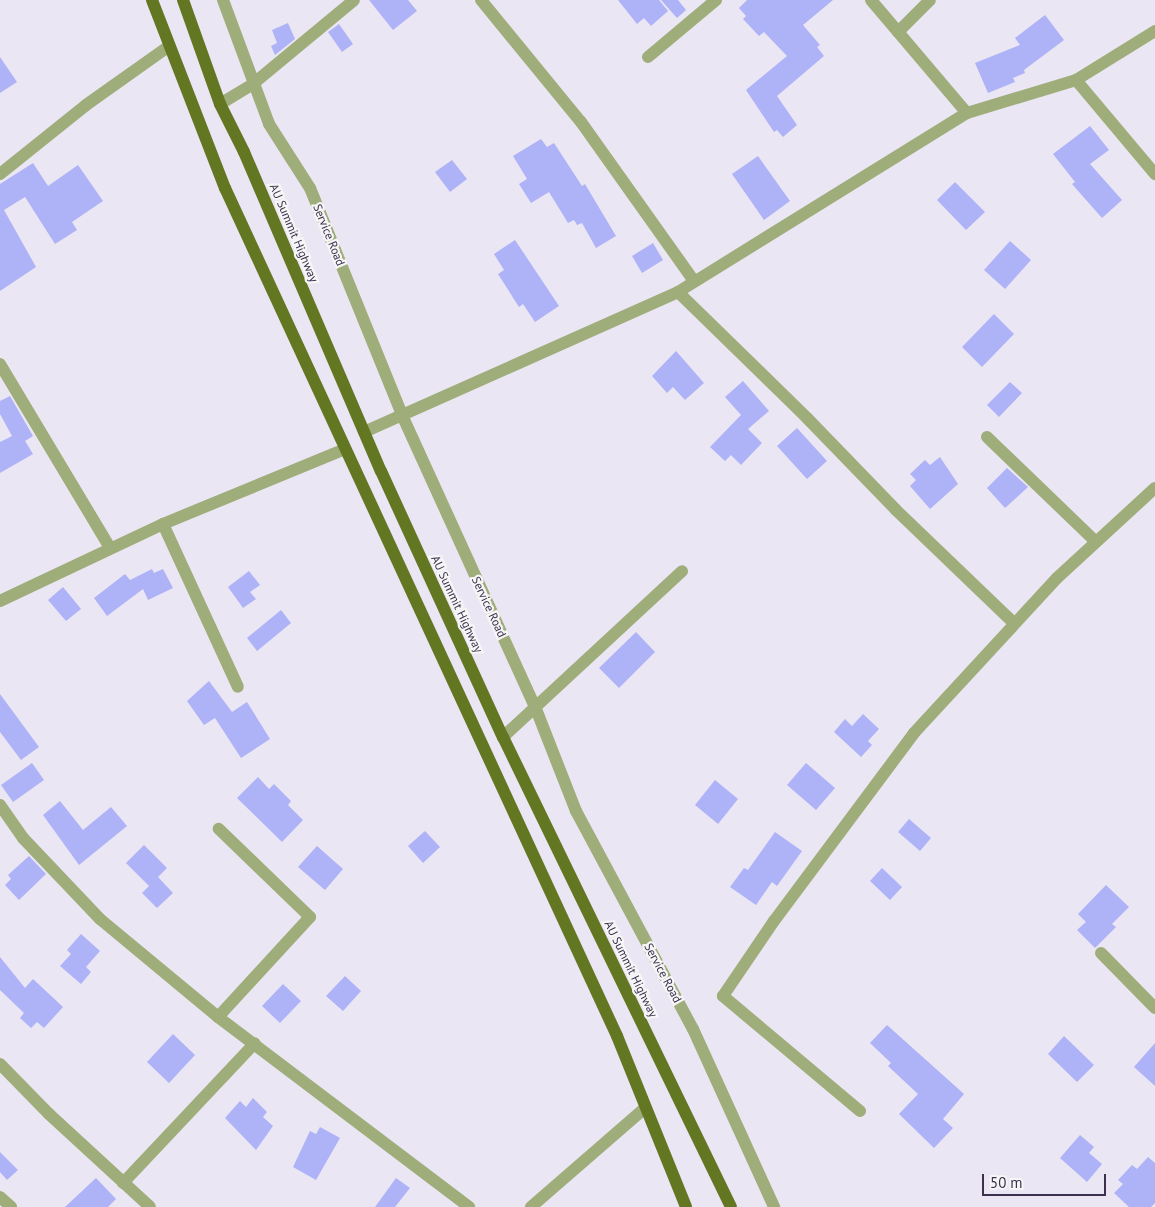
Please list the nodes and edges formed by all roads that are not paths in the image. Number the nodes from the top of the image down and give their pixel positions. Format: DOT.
graph roads {
  1 [pos="152,0"];
  2 [pos="183,0"];
  3 [pos="223,0"];
  4 [pos="354,0"];
  5 [pos="481,0"];
  6 [pos="716,0"];
  7 [pos="871,0"];
  8 [pos="930,0"];
  9 [pos="1155,31"];
  10 [pos="898,32"];
  11 [pos="168,47"];
  12 [pos="648,57"];
  13 [pos="1076,80"];
  14 [pos="253,84"];
  15 [pos="220,104"];
  16 [pos="968,113"];
  17 [pos="0,174"];
  18 [pos="1155,174"];
  19 [pos="694,281"];
  20 [pos="678,292"];
  21 [pos="0,364"];
  22 [pos="402,415"];
  23 [pos="364,432"];
  24 [pos="987,437"];
  25 [pos="345,449"];
  26 [pos="1155,488"];
  27 [pos="163,524"];
  28 [pos="1096,542"];
  29 [pos="110,548"];
  30 [pos="682,571"];
  31 [pos="0,601"];
  32 [pos="1014,623"];
  33 [pos="238,687"];
  34 [pos="536,709"];
  35 [pos="503,737"];
  36 [pos="0,805"];
  37 [pos="219,829"];
  38 [pos="1101,953"];
  39 [pos="1155,1008"];
  40 [pos="218,1017"];
  41 [pos="255,1043"];
  42 [pos="0,1064"];
  43 [pos="645,1108"];
  44 [pos="860,1111"];
  45 [pos="123,1183"];
  46 [pos="0,1197"];
  47 [pos="11,1207"];
  48 [pos="150,1207"];
  49 [pos="469,1207"];
  50 [pos="531,1207"];
  51 [pos="686,1207"];
  52 [pos="731,1207"];
  53 [pos="774,1207"];
  1 -- 11 [label="main road"];
  2 -- 15 [label="main road, AU Summit Highway"];
  3 -- 14 [label="street, Service Road"];
  4 -- 14 [label="street"];
  5 -- 19 [label="street"];
  6 -- 12 [label="street"];
  7 -- 10 [label="street"];
  8 -- 10 [label="street"];
  9 -- 13 [label="street"];
  10 -- 16 [label="street"];
  11 -- 17 [label="street"];
  11 -- 25 [label="main road"];
  13 -- 16 [label="street"];
  13 -- 18 [label="street"];
  14 -- 15 [label="street"];
  14 -- 22 [label="street, Service Road"];
  15 -- 23 [label="main road, AU Summit Highway"];
  16 -- 19 [label="street"];
  19 -- 20 [label="street"];
  20 -- 22 [label="street"];
  20 -- 32 [label="street"];
  21 -- 29 [label="street"];
  22 -- 23 [label="street"];
  22 -- 34 [label="street, Service Road"];
  23 -- 35 [label="main road, AU Summit Highway"];
  24 -- 28 [label="street"];
  25 -- 27 [label="street"];
  25 -- 43 [label="main road"];
  26 -- 28 [label="street"];
  27 -- 29 [label="street"];
  27 -- 33 [label="street"];
  28 -- 32 [label="street"];
  29 -- 31 [label="street"];
  30 -- 34 [label="street"];
  32 -- 44 [label="street"];
  34 -- 35 [label="street"];
  34 -- 53 [label="street, Service Road"];
  35 -- 52 [label="main road, AU Summit Highway"];
  36 -- 40 [label="street"];
  37 -- 40 [label="street"];
  38 -- 39 [label="street"];
  40 -- 41 [label="street"];
  41 -- 45 [label="street"];
  41 -- 49 [label="street"];
  42 -- 45 [label="street"];
  43 -- 50 [label="street"];
  43 -- 51 [label="main road"];
  45 -- 48 [label="street"];
  46 -- 47 [label="street"];
}
